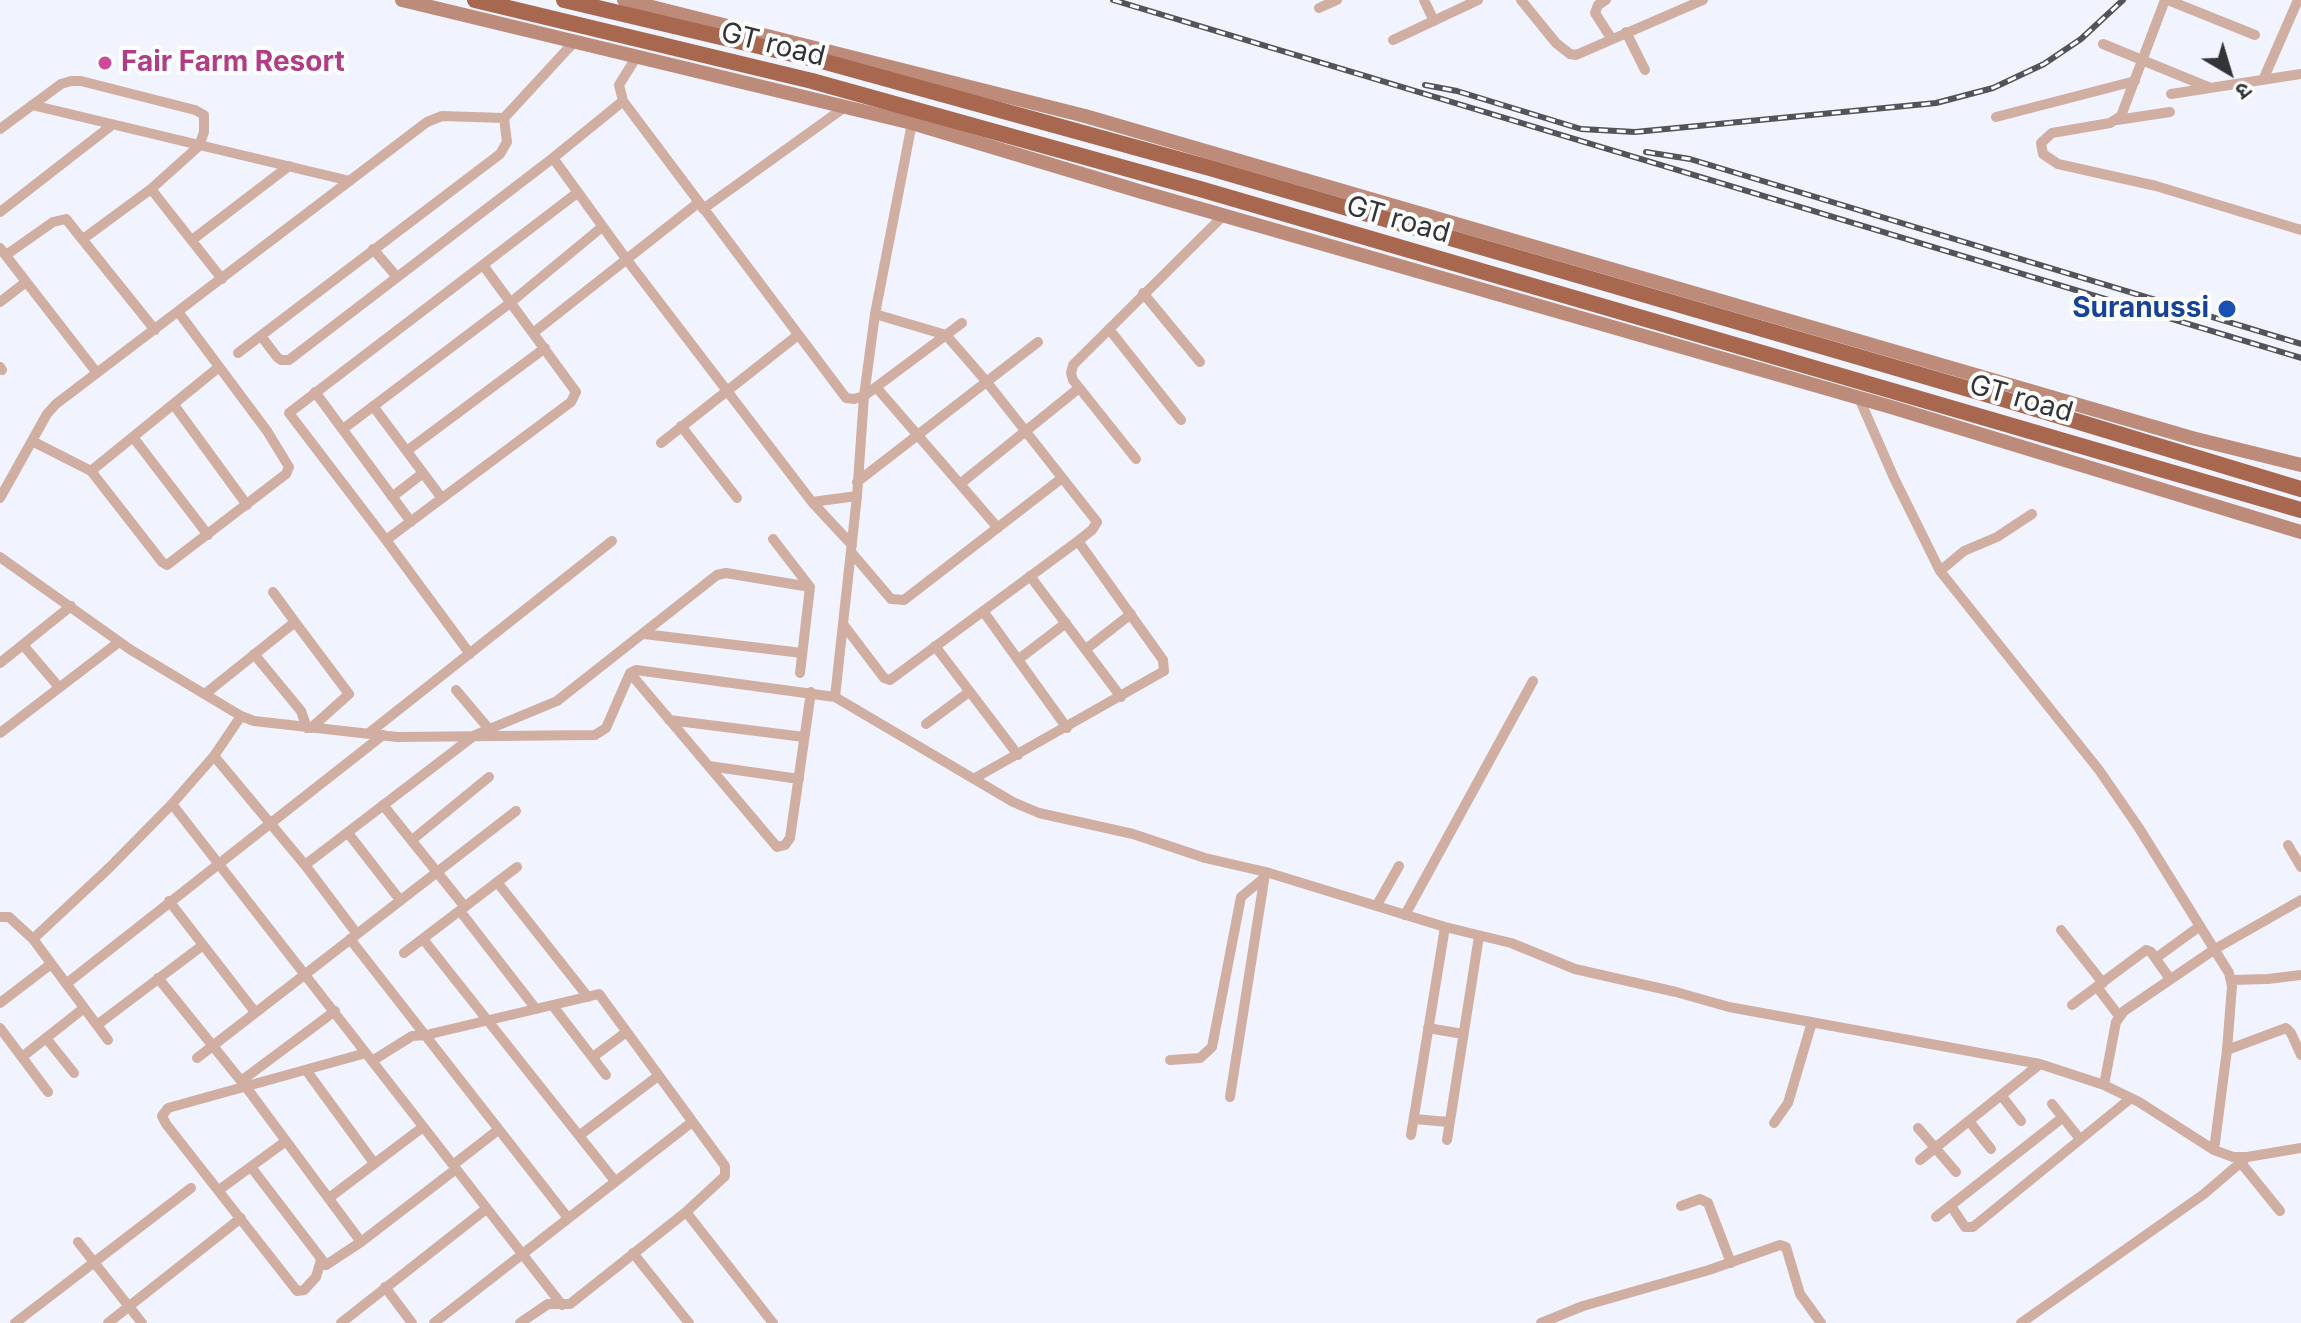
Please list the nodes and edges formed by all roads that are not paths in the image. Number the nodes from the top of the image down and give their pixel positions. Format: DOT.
graph roads {
  1 [pos="402,0"];
  2 [pos="475,0"];
  3 [pos="564,0"];
  4 [pos="624,0"];
  5 [pos="1337,0"];
  6 [pos="1424,0"];
  7 [pos="1478,0"];
  8 [pos="1521,0"];
  9 [pos="1606,0"];
  10 [pos="1703,0"];
  11 [pos="2167,0"];
  12 [pos="2298,0"];
  13 [pos="1319,8"];
  14 [pos="1434,21"];
  15 [pos="1626,32"];
  16 [pos="2255,35"];
  17 [pos="1611,38"];
  18 [pos="1393,40"];
  19 [pos="575,41"];
  20 [pos="2103,44"];
  21 [pos="637,56"];
  22 [pos="2144,60"];
  23 [pos="1645,70"];
  24 [pos="2301,74"];
  25 [pos="2263,80"];
  26 [pos="2135,81"];
  27 [pos="2210,88"];
  28 [pos="2171,94"];
  29 [pos="623,101"];
  30 [pos="32,105"];
  31 [pos="845,107"];
  32 [pos="2170,112"];
  33 [pos="1996,117"];
  34 [pos="504,118"];
  35 [pos="2117,120"];
  36 [pos="912,123"];
  37 [pos="112,125"];
  38 [pos="0,129"];
  39 [pos="199,146"];
  40 [pos="553,158"];
  41 [pos="289,166"];
  42 [pos="350,181"];
  43 [pos="151,189"];
  44 [pos="577,193"];
  45 [pos="701,206"];
  46 [pos="0,212"];
  47 [pos="1224,215"];
  48 [pos="602,227"];
  49 [pos="2301,230"];
  50 [pos="83,239"];
  51 [pos="192,240"];
  52 [pos="373,249"];
  53 [pos="3,252"];
  54 [pos="627,260"];
  55 [pos="483,265"];
  56 [pos="397,277"];
  57 [pos="222,279"];
  58 [pos="26,282"];
  59 [pos="1143,293"];
  60 [pos="0,302"];
  61 [pos="510,303"];
  62 [pos="179,313"];
  63 [pos="875,314"];
  64 [pos="962,323"];
  65 [pos="1109,329"];
  66 [pos="155,330"];
  67 [pos="533,333"];
  68 [pos="798,335"];
  69 [pos="946,335"];
  70 [pos="261,336"];
  71 [pos="1038,342"];
  72 [pos="545,348"];
  73 [pos="238,353"];
  74 [pos="1200,362"];
  75 [pos="219,367"];
  76 [pos="97,373"];
  77 [pos="986,381"];
  78 [pos="876,387"];
  79 [pos="1079,388"];
  80 [pos="727,390"];
  81 [pos="315,392"];
  82 [pos="864,396"];
  83 [pos="1859,398"];
  84 [pos="174,405"];
  85 [pos="373,406"];
  86 [pos="1181,420"];
  87 [pos="681,426"];
  88 [pos="343,429"];
  89 [pos="1025,431"];
  90 [pos="916,436"];
  91 [pos="133,437"];
  92 [pos="32,441"];
  93 [pos="661,443"];
  94 [pos="408,450"];
  95 [pos="1136,459"];
  96 [pos="2301,465"];
  97 [pos="91,471"];
  98 [pos="423,473"];
  99 [pos="1062,478"];
  100 [pos="857,482"];
  101 [pos="960,484"];
  102 [pos="2301,489"];
  103 [pos="857,496"];
  104 [pos="392,497"];
  105 [pos="441,497"];
  106 [pos="0,498"];
  107 [pos="737,498"];
  108 [pos="812,502"];
  109 [pos="247,505"];
  110 [pos="2301,510"];
  111 [pos="2032,514"];
  112 [pos="411,522"];
  113 [pos="998,528"];
  114 [pos="2301,532"];
  115 [pos="208,535"];
  116 [pos="773,539"];
  117 [pos="386,540"];
  118 [pos="612,541"];
  119 [pos="1078,541"];
  120 [pos="851,549"];
  121 [pos="0,557"];
  122 [pos="1940,571"];
  123 [pos="1030,576"];
  124 [pos="810,587"];
  125 [pos="273,592"];
  126 [pos="71,606"];
  127 [pos="983,611"];
  128 [pos="1131,614"];
  129 [pos="295,622"];
  130 [pos="1066,623"];
  131 [pos="843,624"];
  132 [pos="644,634"];
  133 [pos="119,642"];
  134 [pos="23,645"];
  135 [pos="935,646"];
  136 [pos="1086,649"];
  137 [pos="802,653"];
  138 [pos="254,654"];
  139 [pos="470,654"];
  140 [pos="1019,659"];
  141 [pos="0,663"];
  142 [pos="630,673"];
  143 [pos="800,673"];
  144 [pos="1533,681"];
  145 [pos="58,686"];
  146 [pos="456,690"];
  147 [pos="811,692"];
  148 [pos="969,692"];
  149 [pos="205,694"];
  150 [pos="835,697"];
  151 [pos="1121,697"];
  152 [pos="241,716"];
  153 [pos="669,720"];
  154 [pos="926,724"];
  155 [pos="309,728"];
  156 [pos="1067,728"];
  157 [pos="489,729"];
  158 [pos="0,733"];
  159 [pos="369,733"];
  160 [pos="383,735"];
  161 [pos="475,735"];
  162 [pos="804,737"];
  163 [pos="1018,755"];
  164 [pos="214,756"];
  165 [pos="709,766"];
  166 [pos="489,777"];
  167 [pos="975,778"];
  168 [pos="799,779"];
  169 [pos="172,804"];
  170 [pos="383,805"];
  171 [pos="516,811"];
  172 [pos="270,822"];
  173 [pos="348,833"];
  174 [pos="412,840"];
  175 [pos="2288,845"];
  176 [pos="218,862"];
  177 [pos="305,865"];
  178 [pos="1399,866"];
  179 [pos="517,867"];
  180 [pos="2301,867"];
  181 [pos="437,872"];
  182 [pos="1265,875"];
  183 [pos="497,882"];
  184 [pos="400,900"];
  185 [pos="2301,900"];
  186 [pos="169,901"];
  187 [pos="1377,905"];
  188 [pos="462,909"];
  189 [pos="1405,915"];
  190 [pos="0,917"];
  191 [pos="2200,926"];
  192 [pos="1445,927"];
  193 [pos="2061,930"];
  194 [pos="354,936"];
  195 [pos="1479,936"];
  196 [pos="33,939"];
  197 [pos="423,939"];
  198 [pos="203,945"];
  199 [pos="2215,949"];
  200 [pos="404,953"];
  201 [pos="2156,958"];
  202 [pos="51,964"];
  203 [pos="305,974"];
  204 [pos="2301,975"];
  205 [pos="158,978"];
  206 [pos="2170,979"];
  207 [pos="2231,980"];
  208 [pos="66,984"];
  209 [pos="2100,985"];
  210 [pos="588,997"];
  211 [pos="0,1003"];
  212 [pos="2072,1005"];
  213 [pos="553,1006"];
  214 [pos="84,1008"];
  215 [pos="536,1009"];
  216 [pos="335,1011"];
  217 [pos="255,1012"];
  218 [pos="2119,1016"];
  219 [pos="489,1021"];
  220 [pos="1812,1022"];
  221 [pos="97,1025"];
  222 [pos="0,1028"];
  223 [pos="1428,1028"];
  224 [pos="625,1033"];
  225 [pos="1463,1034"];
  226 [pos="426,1035"];
  227 [pos="46,1038"];
  228 [pos="108,1040"];
  229 [pos="213,1046"];
  230 [pos="2227,1050"];
  231 [pos="2301,1055"];
  232 [pos="22,1057"];
  233 [pos="369,1057"];
  234 [pos="593,1057"];
  235 [pos="197,1058"];
  236 [pos="1170,1060"];
  237 [pos="2040,1064"];
  238 [pos="306,1070"];
  239 [pos="74,1073"];
  240 [pos="606,1075"];
  241 [pos="658,1076"];
  242 [pos="243,1084"];
  243 [pos="2104,1085"];
  244 [pos="48,1092"];
  245 [pos="2001,1095"];
  246 [pos="1230,1097"];
  247 [pos="2131,1098"];
  248 [pos="2052,1104"];
  249 [pos="2062,1118"];
  250 [pos="1414,1119"];
  251 [pos="1969,1121"];
  252 [pos="2021,1121"];
  253 [pos="692,1122"];
  254 [pos="1449,1122"];
  255 [pos="1774,1123"];
  256 [pos="423,1127"];
  257 [pos="1918,1128"];
  258 [pos="498,1130"];
  259 [pos="580,1135"];
  260 [pos="1411,1135"];
  261 [pos="2080,1139"];
  262 [pos="1447,1140"];
  263 [pos="286,1141"];
  264 [pos="1936,1148"];
  265 [pos="2301,1148"];
  266 [pos="1991,1149"];
  267 [pos="2214,1150"];
  268 [pos="1920,1160"];
  269 [pos="2244,1160"];
  270 [pos="374,1163"];
  271 [pos="251,1167"];
  272 [pos="454,1167"];
  273 [pos="1956,1172"];
  274 [pos="615,1181"];
  275 [pos="191,1188"];
  276 [pos="219,1190"];
  277 [pos="329,1198"];
  278 [pos="1681,1206"];
  279 [pos="1951,1206"];
  280 [pos="486,1209"];
  281 [pos="2280,1211"];
  282 [pos="686,1212"];
  283 [pos="1936,1217"];
  284 [pos="241,1218"];
  285 [pos="568,1218"];
  286 [pos="78,1242"];
  287 [pos="361,1242"];
  288 [pos="633,1253"];
  289 [pos="522,1255"];
  290 [pos="321,1260"];
  291 [pos="94,1262"];
  292 [pos="1731,1263"];
  293 [pos="385,1287"];
  294 [pos="562,1305"];
  295 [pos="129,1306"];
  296 [pos="15,1323"];
  297 [pos="108,1323"];
  298 [pos="142,1323"];
  299 [pos="341,1323"];
  300 [pos="412,1323"];
  301 [pos="434,1323"];
  302 [pos="520,1323"];
  303 [pos="689,1323"];
  304 [pos="773,1323"];
  305 [pos="1541,1323"];
  306 [pos="1821,1323"];
  307 [pos="2021,1323"];
  1 -- 19 [label="main road"];
  2 -- 110 [label="highway, GT road"];
  3 -- 102 [label="highway, GT road"];
  4 -- 96 [label="main road"];
  5 -- 13 [label="street"];
  6 -- 14 [label="street"];
  7 -- 14 [label="street"];
  8 -- 17 [label="street"];
  9 -- 17 [label="street"];
  10 -- 15 [label="street"];
  11 -- 16 [label="street"];
  11 -- 22 [label="street"];
  12 -- 25 [label="street"];
  14 -- 18 [label="street"];
  15 -- 17 [label="street"];
  15 -- 23 [label="street"];
  19 -- 21 [label="main road"];
  19 -- 34 [label="street"];
  20 -- 22 [label="street"];
  21 -- 29 [label="street"];
  21 -- 31 [label="main road"];
  22 -- 26 [label="street"];
  22 -- 27 [label="street"];
  24 -- 25 [label="street"];
  25 -- 27 [label="street"];
  26 -- 33 [label="street"];
  26 -- 35 [label="street"];
  27 -- 28 [label="street"];
  29 -- 40 [label="street"];
  29 -- 45 [label="street"];
  30 -- 37 [label="street"];
  30 -- 38 [label="street"];
  30 -- 39 [label="street"];
  31 -- 36 [label="main road"];
  31 -- 45 [label="street"];
  32 -- 35 [label="street"];
  34 -- 42 [label="street"];
  34 -- 52 [label="street"];
  35 -- 49 [label="street"];
  36 -- 47 [label="main road"];
  36 -- 63 [label="street"];
  37 -- 39 [label="street"];
  37 -- 46 [label="street"];
  39 -- 41 [label="street"];
  39 -- 43 [label="street"];
  40 -- 44 [label="street"];
  40 -- 56 [label="street"];
  41 -- 42 [label="street"];
  41 -- 51 [label="street"];
  42 -- 57 [label="street"];
  43 -- 50 [label="street"];
  43 -- 51 [label="street"];
  44 -- 48 [label="street"];
  44 -- 55 [label="street"];
  45 -- 54 [label="street"];
  45 -- 68 [label="street"];
  47 -- 59 [label="street"];
  47 -- 83 [label="main road"];
  48 -- 54 [label="street"];
  48 -- 61 [label="street"];
  50 -- 53 [label="street"];
  50 -- 66 [label="street"];
  51 -- 57 [label="street"];
  52 -- 56 [label="street"];
  52 -- 70 [label="street"];
  53 -- 58 [label="street"];
  54 -- 67 [label="street"];
  54 -- 80 [label="street"];
  55 -- 61 [label="street"];
  55 -- 81 [label="street"];
  56 -- 70 [label="street"];
  57 -- 62 [label="street"];
  58 -- 60 [label="street"];
  58 -- 76 [label="street"];
  59 -- 65 [label="street"];
  59 -- 74 [label="street"];
  61 -- 67 [label="street"];
  61 -- 85 [label="street"];
  62 -- 66 [label="street"];
  62 -- 75 [label="street"];
  63 -- 69 [label="street"];
  63 -- 82 [label="street"];
  64 -- 69 [label="street"];
  65 -- 79 [label="street"];
  65 -- 86 [label="street"];
  66 -- 76 [label="street"];
  67 -- 72 [label="street"];
  68 -- 80 [label="street"];
  68 -- 82 [label="street"];
  69 -- 77 [label="street"];
  69 -- 78 [label="street"];
  70 -- 73 [label="street"];
  71 -- 77 [label="street"];
  72 -- 94 [label="street"];
  72 -- 105 [label="street"];
  75 -- 84 [label="street"];
  75 -- 109 [label="street"];
  76 -- 92 [label="street"];
  77 -- 89 [label="street"];
  77 -- 90 [label="street"];
  78 -- 82 [label="street"];
  78 -- 90 [label="street"];
  79 -- 89 [label="street"];
  79 -- 95 [label="street"];
  80 -- 87 [label="street"];
  80 -- 108 [label="street"];
  81 -- 88 [label="street"];
  81 -- 117 [label="street"];
  82 -- 100 [label="street"];
  83 -- 114 [label="main road"];
  83 -- 122 [label="street"];
  84 -- 91 [label="street"];
  84 -- 109 [label="street"];
  85 -- 88 [label="street"];
  85 -- 94 [label="street"];
  87 -- 93 [label="street"];
  87 -- 107 [label="street"];
  88 -- 104 [label="street"];
  89 -- 99 [label="street"];
  89 -- 101 [label="street"];
  90 -- 100 [label="street"];
  90 -- 101 [label="street"];
  91 -- 97 [label="street"];
  91 -- 115 [label="street"];
  92 -- 97 [label="street"];
  92 -- 106 [label="street"];
  94 -- 98 [label="street"];
  97 -- 115 [label="street"];
  98 -- 104 [label="street"];
  98 -- 105 [label="street"];
  99 -- 113 [label="street"];
  99 -- 119 [label="street"];
  100 -- 103 [label="street"];
  101 -- 113 [label="street"];
  103 -- 108 [label="street"];
  103 -- 120 [label="street"];
  104 -- 112 [label="street"];
  105 -- 112 [label="street"];
  108 -- 120 [label="street"];
  109 -- 115 [label="street"];
  111 -- 122 [label="street"];
  112 -- 117 [label="street"];
  113 -- 120 [label="street"];
  116 -- 124 [label="street"];
  117 -- 139 [label="street"];
  118 -- 139 [label="street"];
  119 -- 123 [label="street"];
  119 -- 128 [label="street"];
  120 -- 131 [label="street"];
  121 -- 126 [label="street"];
  122 -- 191 [label="street"];
  123 -- 127 [label="street"];
  123 -- 130 [label="street"];
  124 -- 132 [label="street"];
  124 -- 137 [label="street"];
  125 -- 129 [label="street"];
  126 -- 133 [label="street"];
  126 -- 134 [label="street"];
  127 -- 135 [label="street"];
  127 -- 140 [label="street"];
  128 -- 136 [label="street"];
  128 -- 151 [label="street"];
  129 -- 138 [label="street"];
  129 -- 155 [label="street"];
  130 -- 136 [label="street"];
  130 -- 140 [label="street"];
  131 -- 135 [label="street"];
  131 -- 150 [label="street"];
  132 -- 137 [label="street"];
  132 -- 157 [label="street"];
  133 -- 145 [label="street"];
  133 -- 149 [label="street"];
  134 -- 141 [label="street"];
  134 -- 145 [label="street"];
  135 -- 148 [label="street"];
  136 -- 151 [label="street"];
  137 -- 143 [label="street"];
  138 -- 149 [label="street"];
  138 -- 155 [label="street"];
  139 -- 159 [label="street"];
  140 -- 156 [label="street"];
  142 -- 147 [label="street"];
  142 -- 153 [label="street"];
  142 -- 161 [label="street"];
  144 -- 189 [label="street"];
  145 -- 158 [label="street"];
  146 -- 157 [label="street"];
  147 -- 150 [label="street"];
  147 -- 162 [label="street"];
  148 -- 154 [label="street"];
  148 -- 163 [label="street"];
  149 -- 152 [label="street"];
  150 -- 167 [label="street"];
  151 -- 156 [label="street"];
  152 -- 155 [label="street"];
  152 -- 164 [label="street"];
  153 -- 162 [label="street"];
  153 -- 165 [label="street"];
  155 -- 159 [label="street"];
  156 -- 163 [label="street"];
  157 -- 161 [label="street"];
  159 -- 160 [label="street"];
  160 -- 161 [label="street"];
  160 -- 172 [label="street"];
  161 -- 170 [label="street"];
  162 -- 168 [label="street"];
  163 -- 167 [label="street"];
  164 -- 169 [label="street"];
  164 -- 172 [label="street"];
  165 -- 168 [label="street"];
  165 -- 168 [label="street"];
  166 -- 174 [label="street"];
  167 -- 182 [label="street"];
  169 -- 176 [label="street"];
  169 -- 196 [label="street"];
  170 -- 173 [label="street"];
  170 -- 174 [label="street"];
  171 -- 181 [label="street"];
  172 -- 176 [label="street"];
  172 -- 177 [label="street"];
  173 -- 177 [label="street"];
  173 -- 184 [label="street"];
  174 -- 181 [label="street"];
  175 -- 180 [label="street"];
  176 -- 186 [label="street"];
  176 -- 203 [label="street"];
  177 -- 194 [label="street"];
  178 -- 187 [label="street"];
  179 -- 183 [label="street"];
  181 -- 184 [label="street"];
  181 -- 188 [label="street"];
  182 -- 187 [label="street"];
  182 -- 236 [label="street"];
  182 -- 246 [label="street"];
  183 -- 188 [label="street"];
  183 -- 210 [label="street"];
  184 -- 194 [label="street"];
  185 -- 199 [label="street"];
  186 -- 198 [label="street"];
  186 -- 208 [label="street"];
  187 -- 189 [label="street"];
  188 -- 197 [label="street"];
  188 -- 215 [label="street"];
  189 -- 192 [label="street"];
  190 -- 196 [label="street"];
  191 -- 199 [label="street"];
  191 -- 201 [label="street"];
  192 -- 195 [label="street"];
  192 -- 223 [label="street"];
  193 -- 209 [label="street"];
  194 -- 203 [label="street"];
  194 -- 226 [label="street"];
  195 -- 220 [label="street"];
  195 -- 225 [label="street"];
  196 -- 202 [label="street"];
  197 -- 200 [label="street"];
  197 -- 219 [label="street"];
  198 -- 205 [label="street"];
  198 -- 217 [label="street"];
  199 -- 206 [label="street"];
  199 -- 207 [label="street"];
  201 -- 206 [label="street"];
  201 -- 209 [label="street"];
  202 -- 208 [label="street"];
  202 -- 211 [label="street"];
  203 -- 216 [label="street"];
  203 -- 217 [label="street"];
  204 -- 207 [label="street"];
  205 -- 221 [label="street"];
  205 -- 229 [label="street"];
  206 -- 218 [label="street"];
  207 -- 230 [label="street"];
  208 -- 214 [label="street"];
  209 -- 212 [label="street"];
  209 -- 218 [label="street"];
  210 -- 213 [label="street"];
  210 -- 224 [label="street"];
  213 -- 215 [label="street"];
  213 -- 234 [label="street"];
  214 -- 221 [label="street"];
  214 -- 227 [label="street"];
  215 -- 219 [label="street"];
  216 -- 233 [label="street"];
  216 -- 242 [label="street"];
  217 -- 229 [label="street"];
  218 -- 243 [label="street"];
  219 -- 226 [label="street"];
  219 -- 259 [label="street"];
  220 -- 237 [label="street"];
  220 -- 255 [label="street"];
  221 -- 228 [label="street"];
  222 -- 232 [label="street"];
  223 -- 225 [label="street"];
  223 -- 250 [label="street"];
  224 -- 234 [label="street"];
  224 -- 241 [label="street"];
  225 -- 254 [label="street"];
  226 -- 233 [label="street"];
  226 -- 258 [label="street"];
  227 -- 232 [label="street"];
  227 -- 239 [label="street"];
  229 -- 235 [label="street"];
  229 -- 242 [label="street"];
  230 -- 231 [label="street"];
  230 -- 267 [label="street"];
  232 -- 244 [label="street"];
  233 -- 238 [label="street"];
  233 -- 256 [label="street"];
  234 -- 240 [label="street"];
  237 -- 243 [label="street"];
  237 -- 245 [label="street"];
  238 -- 242 [label="street"];
  238 -- 270 [label="street"];
  241 -- 253 [label="street"];
  241 -- 259 [label="street"];
  242 -- 263 [label="street"];
  242 -- 276 [label="street"];
  243 -- 247 [label="street"];
  245 -- 251 [label="street"];
  245 -- 252 [label="street"];
  247 -- 261 [label="street"];
  247 -- 267 [label="street"];
  248 -- 249 [label="street"];
  249 -- 261 [label="street"];
  249 -- 279 [label="street"];
  250 -- 254 [label="street"];
  250 -- 260 [label="street"];
  251 -- 264 [label="street"];
  251 -- 266 [label="street"];
  253 -- 274 [label="street"];
  253 -- 282 [label="street"];
  254 -- 262 [label="street"];
  256 -- 270 [label="street"];
  256 -- 272 [label="street"];
  257 -- 264 [label="street"];
  258 -- 272 [label="street"];
  258 -- 285 [label="street"];
  259 -- 274 [label="street"];
  261 -- 279 [label="street"];
  263 -- 271 [label="street"];
  263 -- 277 [label="street"];
  264 -- 268 [label="street"];
  264 -- 273 [label="street"];
  265 -- 269 [label="street"];
  267 -- 269 [label="street"];
  269 -- 281 [label="street"];
  269 -- 307 [label="street"];
  270 -- 277 [label="street"];
  271 -- 276 [label="street"];
  271 -- 290 [label="street"];
  272 -- 280 [label="street"];
  272 -- 287 [label="street"];
  274 -- 285 [label="street"];
  275 -- 291 [label="street"];
  276 -- 284 [label="street"];
  277 -- 287 [label="street"];
  278 -- 292 [label="street"];
  279 -- 283 [label="street"];
  280 -- 289 [label="street"];
  280 -- 293 [label="street"];
  282 -- 288 [label="street"];
  282 -- 304 [label="street"];
  284 -- 290 [label="street"];
  284 -- 295 [label="street"];
  285 -- 289 [label="street"];
  286 -- 291 [label="street"];
  287 -- 290 [label="street"];
  288 -- 294 [label="street"];
  288 -- 303 [label="street"];
  289 -- 294 [label="street"];
  289 -- 301 [label="street"];
  291 -- 295 [label="street"];
  291 -- 296 [label="street"];
  292 -- 305 [label="street"];
  292 -- 306 [label="street"];
  293 -- 299 [label="street"];
  293 -- 300 [label="street"];
  294 -- 302 [label="street"];
  295 -- 297 [label="street"];
  295 -- 298 [label="street"];
}
